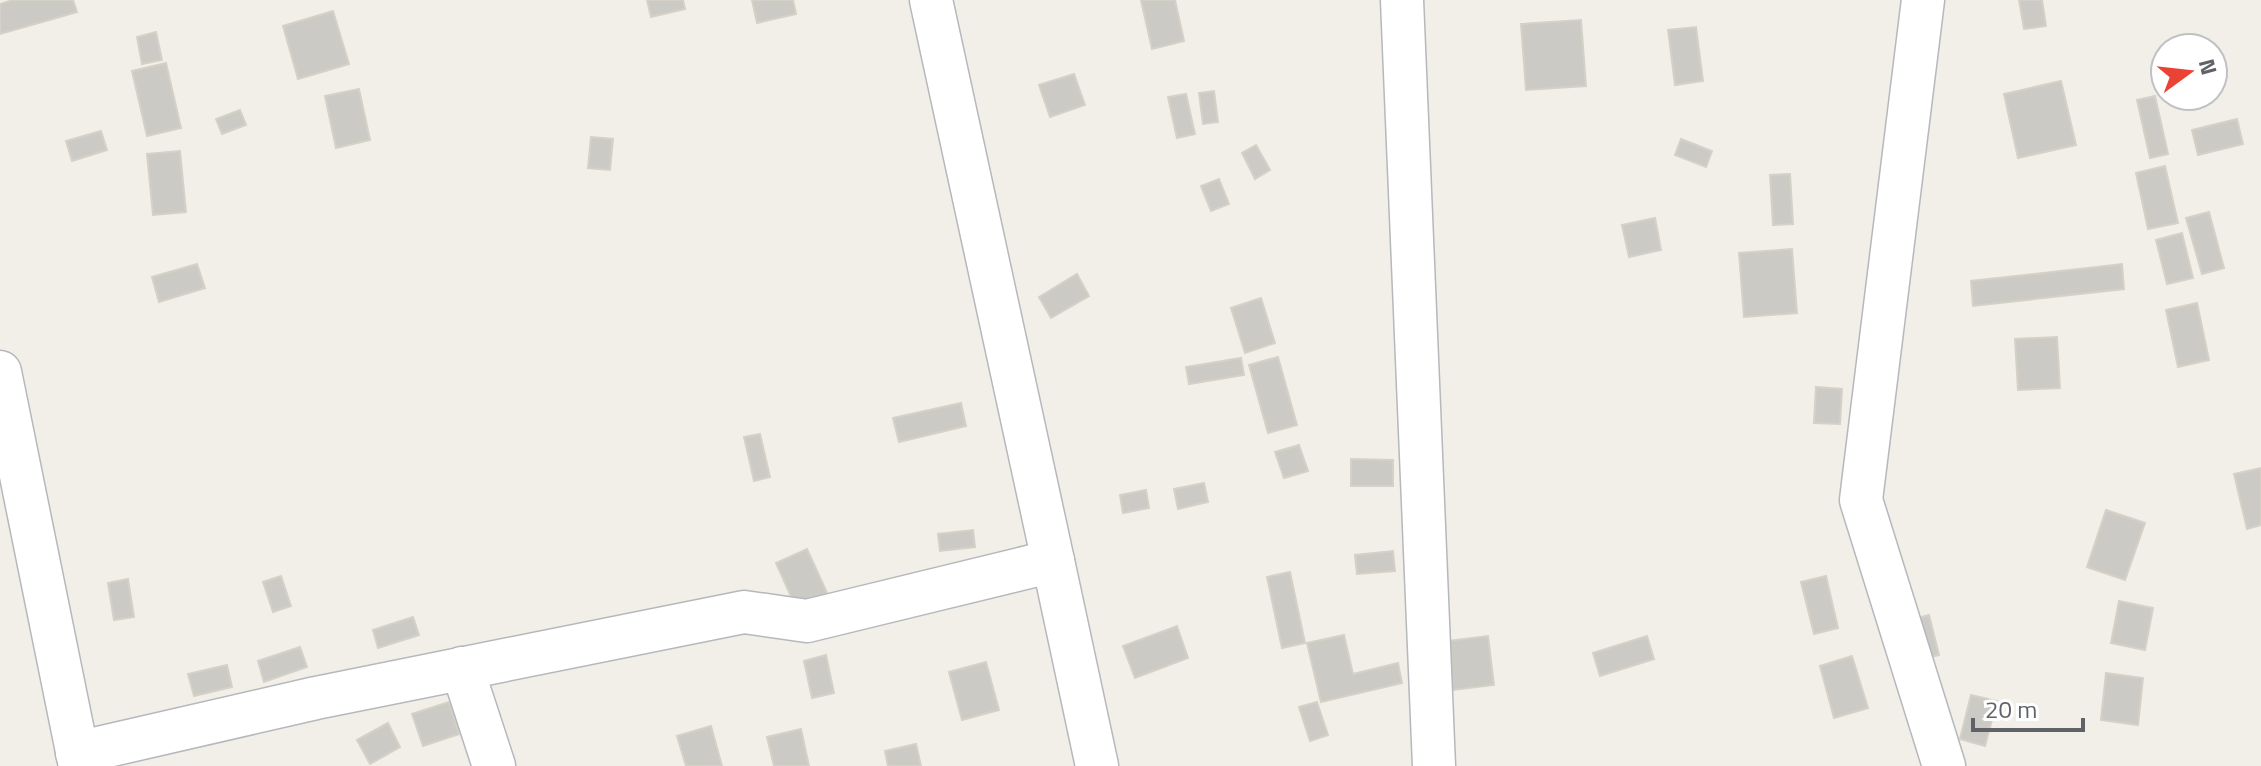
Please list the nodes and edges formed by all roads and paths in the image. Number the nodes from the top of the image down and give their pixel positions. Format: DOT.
graph roads {
  1 [pos="931,0"];
  2 [pos="1402,0"];
  3 [pos="1923,0"];
  4 [pos="0,372"];
  5 [pos="1053,561"];
  6 [pos="462,668"];
  7 [pos="79,760"];
  8 [pos="494,766"];
  9 [pos="1097,766"];
  10 [pos="1434,766"];
  11 [pos="1944,766"];
  1 -- 5 [label="street"];
  2 -- 10 [label="street"];
  3 -- 11 [label="street"];
  4 -- 7 [label="street"];
  5 -- 6 [label="street"];
  5 -- 9 [label="street"];
  6 -- 7 [label="street"];
  6 -- 8 [label="street"];
}
